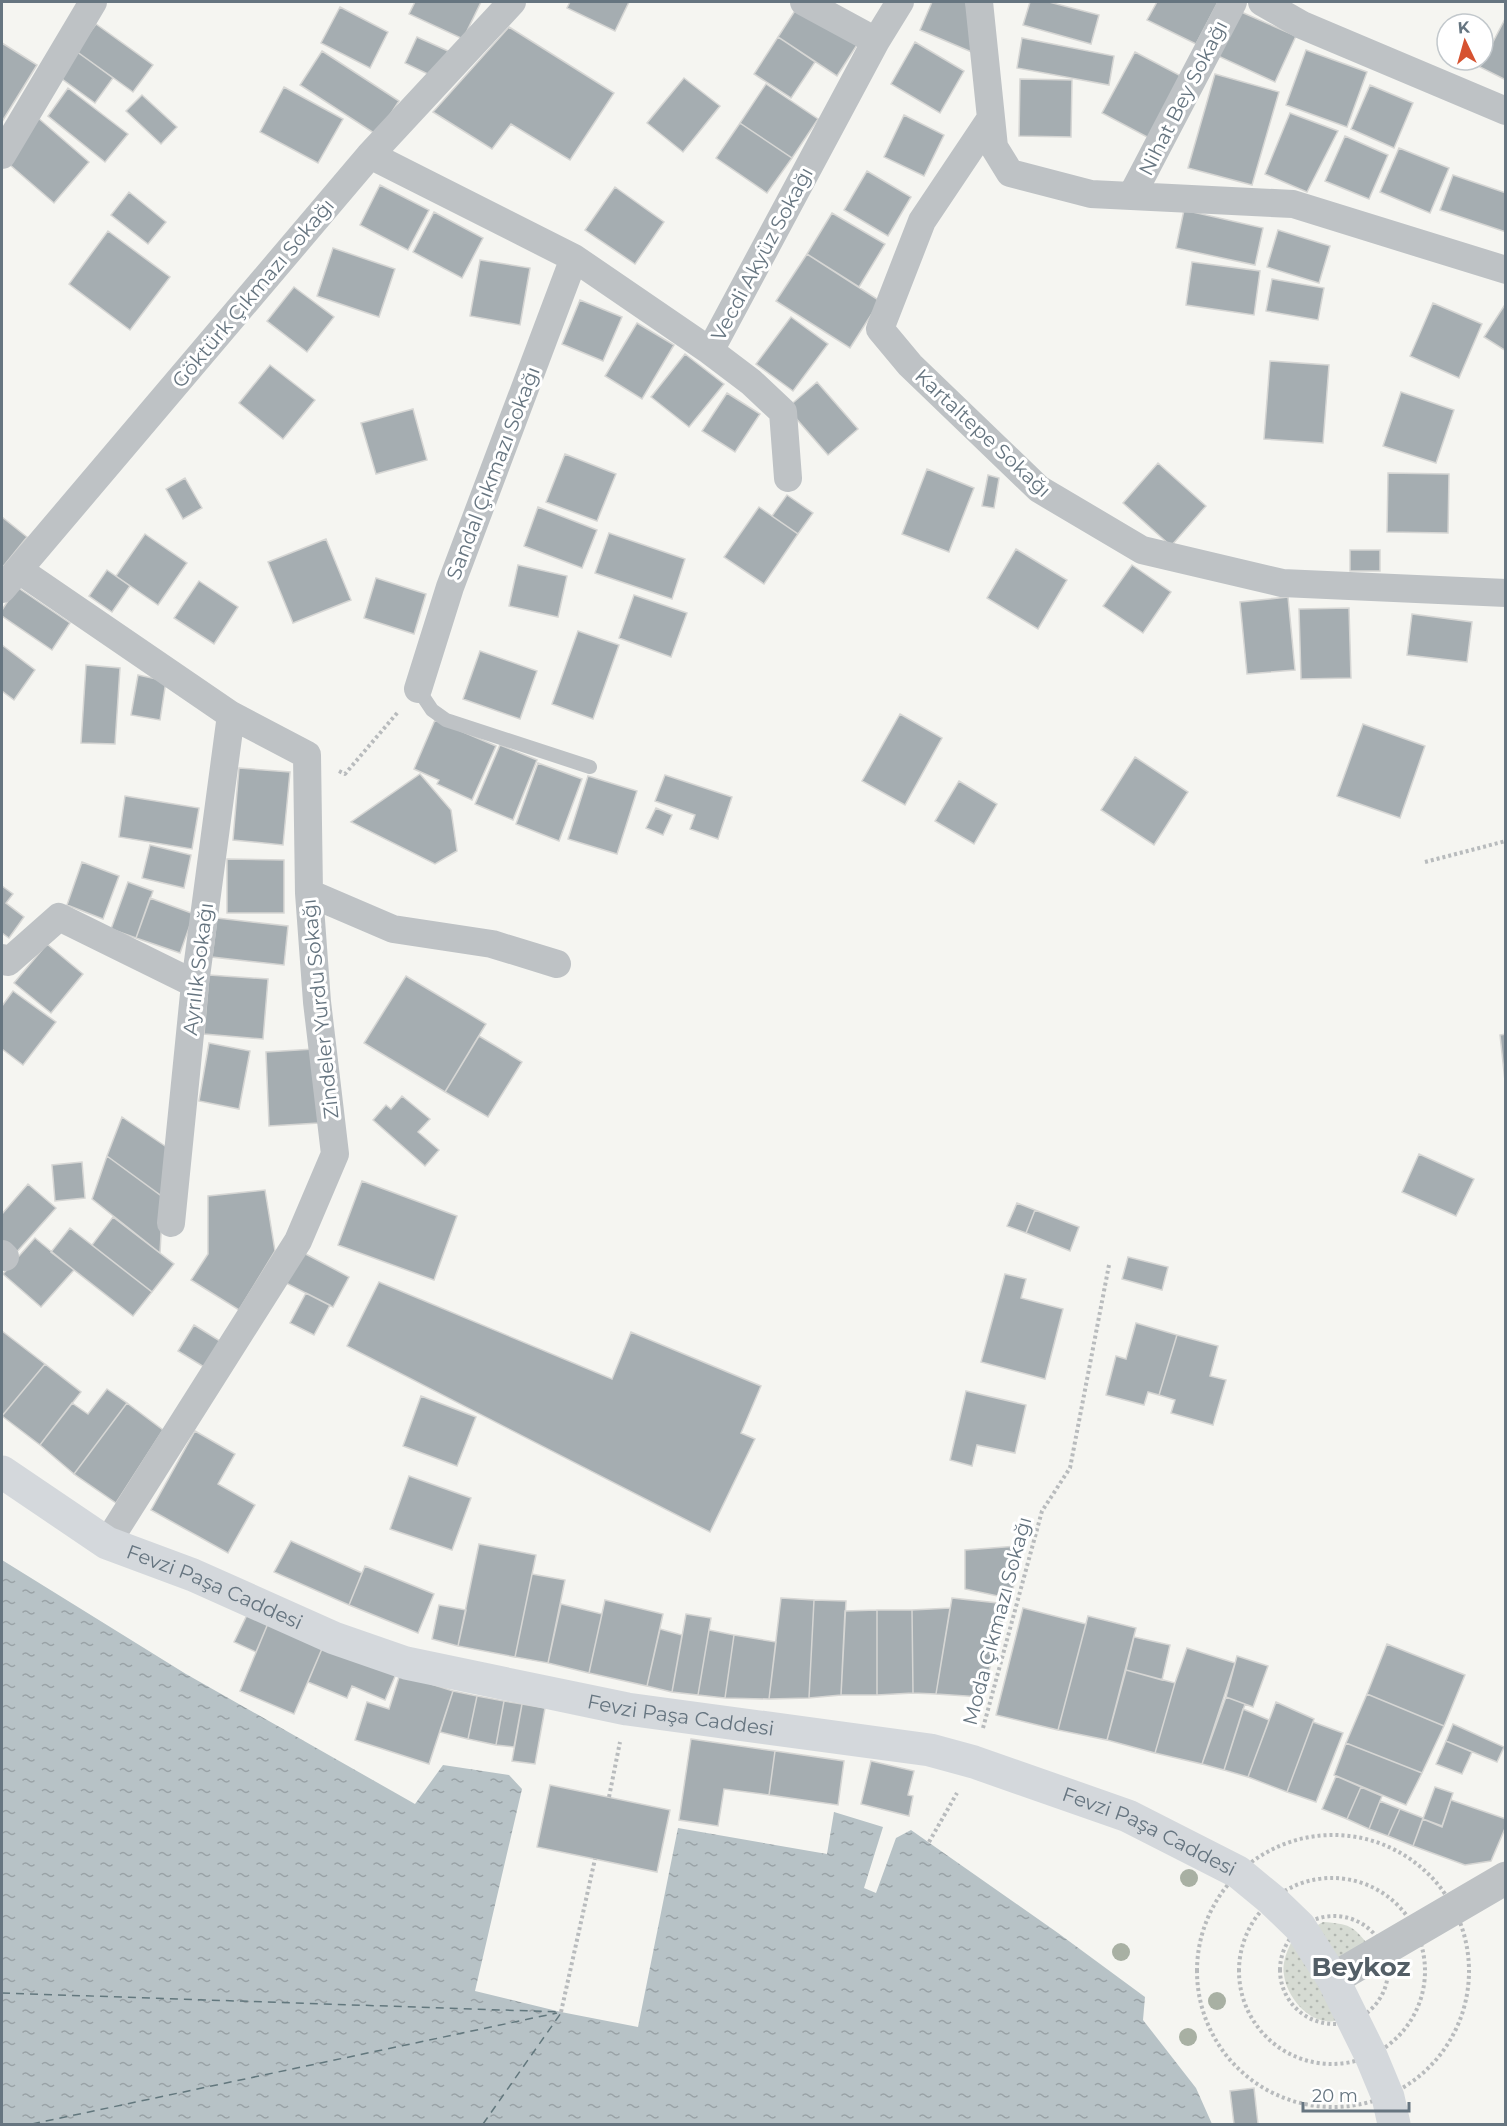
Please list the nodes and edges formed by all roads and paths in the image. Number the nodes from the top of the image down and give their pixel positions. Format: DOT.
graph roads {
  1 [pos="93,2"];
  2 [pos="512,2"];
  3 [pos="804,2"];
  4 [pos="900,2"];
  5 [pos="979,2"];
  6 [pos="1233,2"];
  7 [pos="1262,2"];
  8 [pos="876,41"];
  9 [pos="1506,111"];
  10 [pos="991,118"];
  11 [pos="2,155"];
  12 [pos="370,155"];
  13 [pos="1132,195"];
  14 [pos="574,258"];
  15 [pos="1506,270"];
  16 [pos="710,351"];
  17 [pos="788,478"];
  18 [pos="10,580"];
  19 [pos="1506,593"];
  20 [pos="418,689"];
  21 [pos="231,715"];
  22 [pos="307,755"];
  23 [pos="590,767"];
  24 [pos="1506,841"];
  25 [pos="1425,862"];
  26 [pos="309,893"];
  27 [pos="2,958"];
  28 [pos="556,964"];
  29 [pos="195,984"];
  30 [pos="171,1223"];
  31 [pos="1109,1265"];
  32 [pos="2,1472"];
  33 [pos="107,1543"];
  34 [pos="627,1709"];
  35 [pos="974,1762"];
  36 [pos="609,1797"];
  37 [pos="929,1842"];
  38 [pos="595,1859"];
  39 [pos="1506,1878"];
  40 [pos="1333,1979"];
  41 [pos="561,2012"];
  42 [pos="1394,2124"];
  1 -- 11 [label="street"];
  2 -- 12 [label="street, Göktürk Çıkmazı Sokağı"];
  3 -- 8 [label="street"];
  4 -- 8 [label="street, Vecdi Akyüz Sokağı"];
  5 -- 10 [label="street"];
  6 -- 13 [label="street, Nihat Bey Sokağı"];
  7 -- 9 [label="street"];
  8 -- 16 [label="street, Vecdi Akyüz Sokağı"];
  10 -- 13 [label="street"];
  10 -- 19 [label="street, Kartaltepe Sokağı"];
  12 -- 14 [label="street, Vecdi Akyüz Sokağı"];
  12 -- 18 [label="street, Göktürk Çıkmazı Sokağı"];
  13 -- 15 [label="street"];
  14 -- 16 [label="street, Vecdi Akyüz Sokağı"];
  14 -- 20 [label="street, Sandal Çıkmazı Sokağı"];
  16 -- 17 [label="street"];
  18 -- 21 [label="street"];
  20 -- 22 [label="path"];
  20 -- 23 [label="lane"];
  21 -- 22 [label="street"];
  21 -- 29 [label="street, Ayrılık Sokağı"];
  22 -- 26 [label="street, Zindeler Yurdu Sokağı"];
  24 -- 25 [label="path"];
  26 -- 28 [label="street"];
  26 -- 33 [label="street, Zindeler Yurdu Sokağı"];
  27 -- 29 [label="street"];
  29 -- 30 [label="street, Ayrılık Sokağı"];
  31 -- 35 [label="path, Moda Çıkmazı Sokağı"];
  32 -- 33 [label="main road, Fevzi Paşa Caddesi"];
  33 -- 34 [label="main road, Fevzi Paşa Caddesi"];
  34 -- 35 [label="main road, Fevzi Paşa Caddesi"];
  34 -- 36 [label="path"];
  35 -- 37 [label="path, Moda Çıkmazı Sokağı"];
  35 -- 40 [label="main road, Fevzi Paşa Caddesi"];
  38 -- 41 [label="path"];
  39 -- 40 [label="street"];
  40 -- 42 [label="main road, Fevzi Paşa Caddesi"];
}
